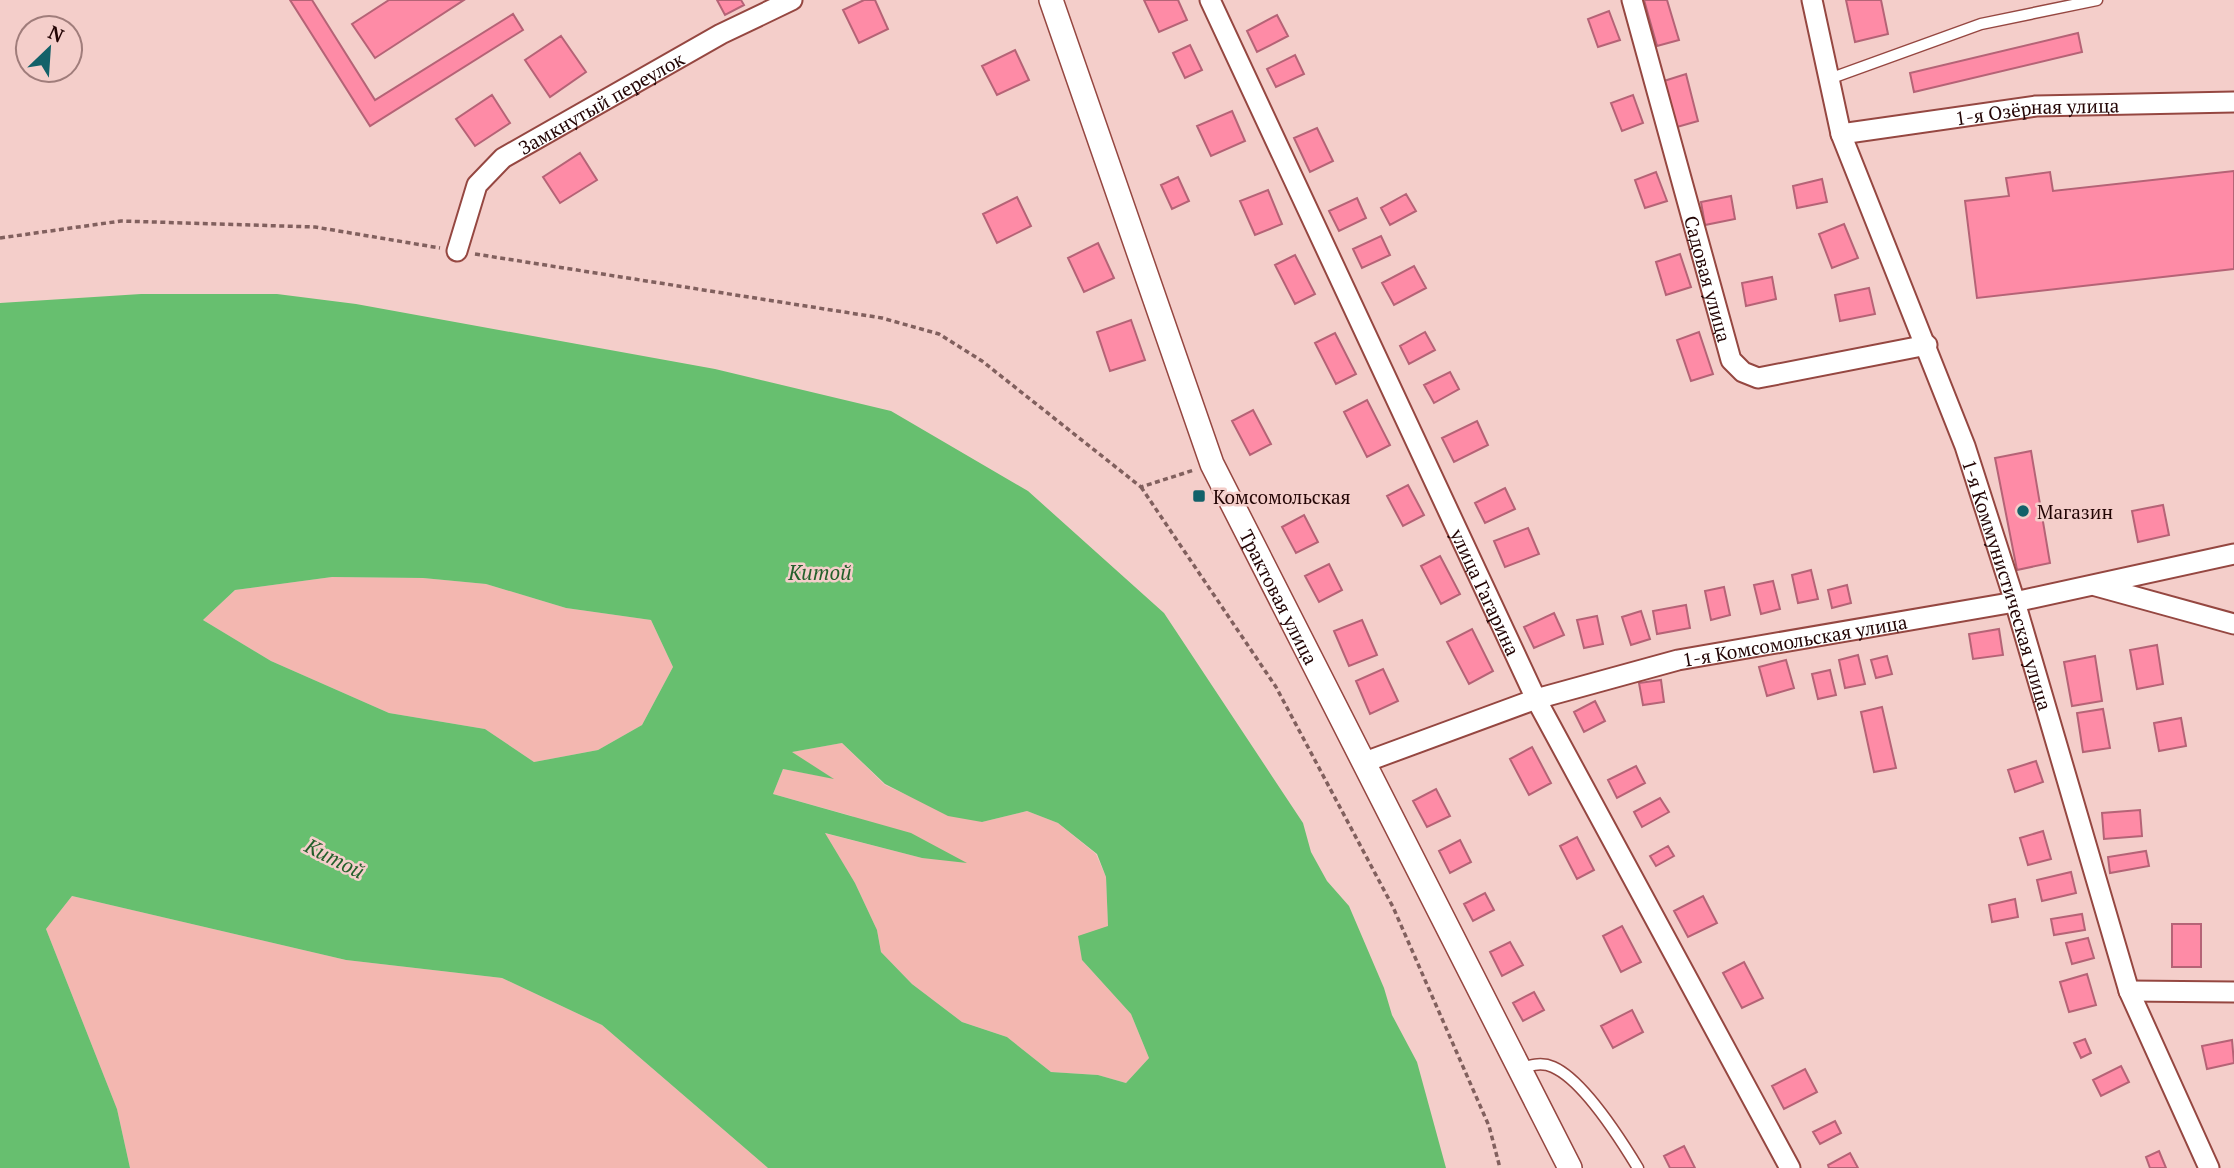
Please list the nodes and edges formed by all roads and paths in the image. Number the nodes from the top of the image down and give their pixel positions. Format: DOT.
graph roads {
  1 [pos="792,0"];
  2 [pos="1051,0"];
  3 [pos="1210,0"];
  4 [pos="1632,0"];
  5 [pos="1812,0"];
  6 [pos="2097,0"];
  7 [pos="1829,79"];
  8 [pos="2234,102"];
  9 [pos="1842,134"];
  10 [pos="0,238"];
  11 [pos="457,251"];
  12 [pos="1927,345"];
  13 [pos="1212,464"];
  14 [pos="1141,487"];
  15 [pos="2234,554"];
  16 [pos="2091,584"];
  17 [pos="2015,601"];
  18 [pos="2234,624"];
  19 [pos="1536,699"];
  20 [pos="1365,762"];
  21 [pos="2129,991"];
  22 [pos="2234,992"];
  23 [pos="1521,1068"];
  24 [pos="1500,1168"];
  25 [pos="1570,1168"];
  26 [pos="1638,1168"];
  27 [pos="1790,1168"];
  28 [pos="2209,1168"];
  1 -- 11 [label="street, Замкнутый переулок"];
  2 -- 13 [label="street, Трактовая улица"];
  3 -- 19 [label="street, улица Гагарина"];
  4 -- 12 [label="street, Садовая улица"];
  5 -- 7 [label="street, 1-я Коммунистическая улица"];
  6 -- 7 [label="lane"];
  7 -- 9 [label="street, 1-я Коммунистическая улица"];
  8 -- 9 [label="street, 1-я Озёрная улица"];
  9 -- 12 [label="street, 1-я Коммунистическая улица"];
  10 -- 11 [label="path"];
  11 -- 14 [label="path"];
  12 -- 17 [label="street, 1-я Коммунистическая улица"];
  13 -- 14 [label="path"];
  13 -- 20 [label="street, Трактовая улица"];
  14 -- 24 [label="path"];
  15 -- 16 [label="street, 1-я Комсомольская улица"];
  16 -- 17 [label="street, 1-я Комсомольская улица"];
  16 -- 18 [label="street"];
  17 -- 19 [label="street, 1-я Комсомольская улица"];
  17 -- 21 [label="street, 1-я Коммунистическая улица"];
  19 -- 20 [label="street, 1-я Комсомольская улица"];
  19 -- 27 [label="street, улица Гагарина"];
  20 -- 23 [label="street, Трактовая улица"];
  21 -- 22 [label="street"];
  21 -- 28 [label="street, 1-я Коммунистическая улица"];
  23 -- 25 [label="street, Трактовая улица"];
  23 -- 26 [label="lane"];
}
